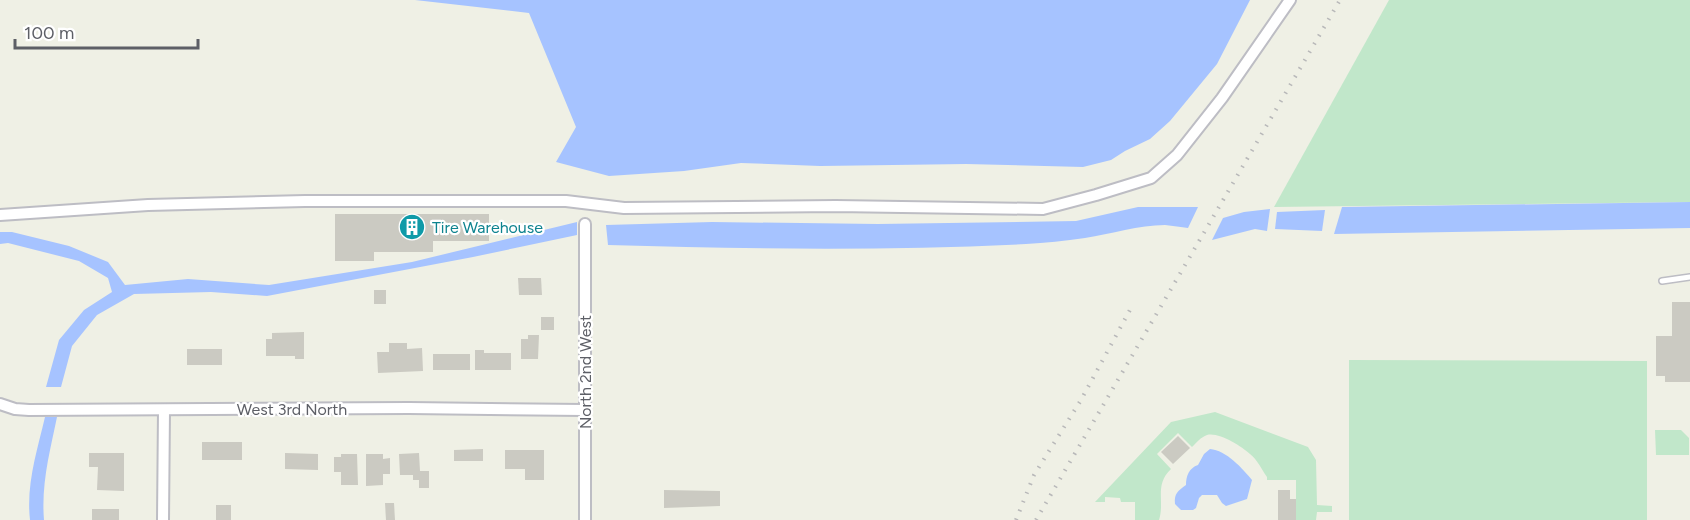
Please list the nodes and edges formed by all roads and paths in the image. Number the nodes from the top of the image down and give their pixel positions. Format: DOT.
graph roads {
  1 [pos="1290,0"];
  2 [pos="0,215"];
  3 [pos="585,224"];
  4 [pos="1690,277"];
  5 [pos="1662,280"];
  6 [pos="0,404"];
  7 [pos="164,410"];
  8 [pos="584,410"];
  9 [pos="164,520"];
  10 [pos="585,520"];
  1 -- 2 [label="street"];
  3 -- 8 [label="street, North 2nd West"];
  4 -- 5 [label="lane"];
  6 -- 7 [label="street, West 3rd North"];
  7 -- 8 [label="street, West 3rd North"];
  7 -- 9 [label="street"];
  8 -- 10 [label="street, North 2nd West"];
}
